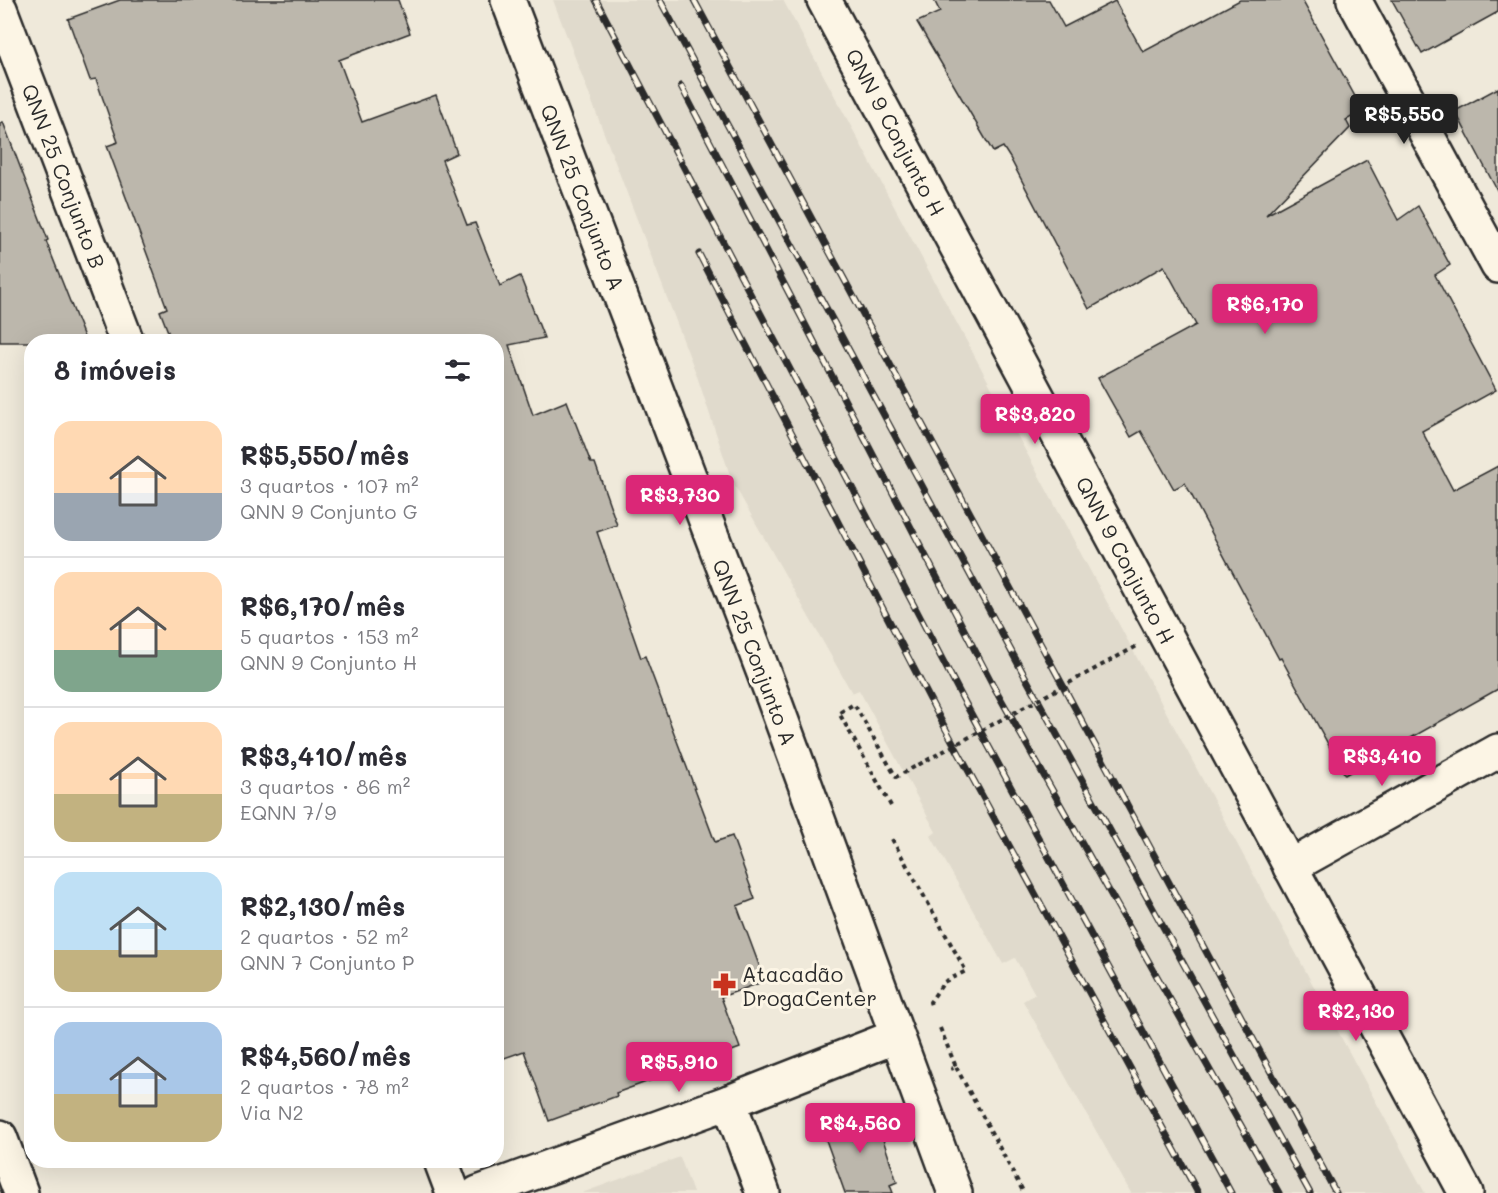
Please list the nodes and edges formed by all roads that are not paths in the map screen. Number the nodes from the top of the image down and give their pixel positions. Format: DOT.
graph roads {
  1 [pos="508,0"];
  2 [pos="824,0"];
  3 [pos="1354,0"];
  4 [pos="0,9"];
  5 [pos="1498,266"];
  6 [pos="124,334"];
  7 [pos="1498,751"];
  8 [pos="1290,867"];
  9 [pos="897,1036"];
  10 [pos="729,1102"];
  11 [pos="0,1137"];
  12 [pos="444,1168"];
  13 [pos="21,1193"];
  14 [pos="453,1193"];
  15 [pos="478,1193"];
  16 [pos="763,1193"];
  17 [pos="955,1193"];
  18 [pos="1466,1193"];
  1 -- 9 [label="street, QNN 25 Conjunto A"];
  2 -- 8 [label="street, QNN 9 Conjunto H"];
  3 -- 5 [label="street"];
  4 -- 6 [label="street, QNN 25 Conjunto B"];
  7 -- 8 [label="street"];
  8 -- 18 [label="street, QNN 9 Conjunto H"];
  9 -- 10 [label="street"];
  9 -- 17 [label="street, QNN 25 Conjunto A"];
  10 -- 15 [label="street"];
  10 -- 16 [label="street"];
  11 -- 13 [label="street"];
  12 -- 14 [label="street"];
}
